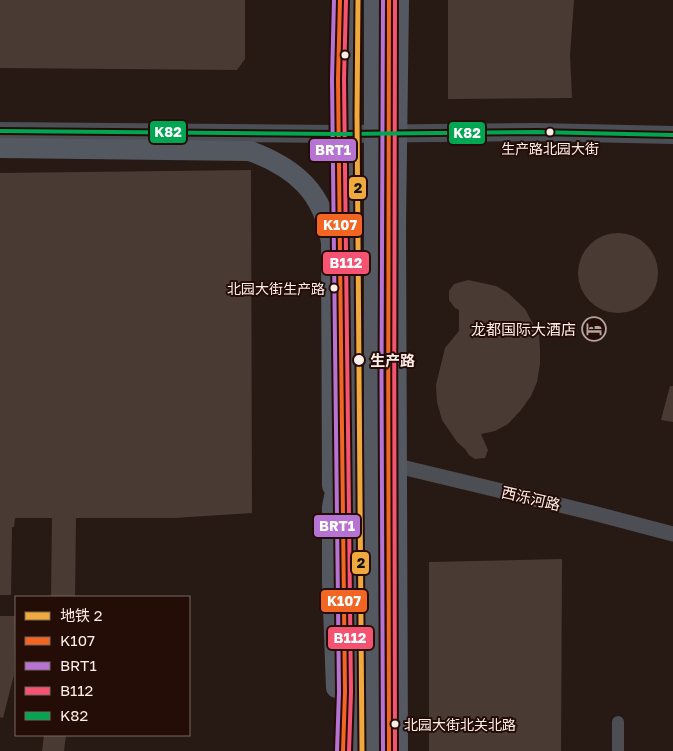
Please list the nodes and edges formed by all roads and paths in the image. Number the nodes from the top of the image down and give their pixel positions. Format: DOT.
graph roads {
  1 [pos="340,0"];
  2 [pos="348,0"];
  3 [pos="374,0"];
  4 [pos="389,0"];
  5 [pos="399,0"];
  6 [pos="0,131"];
  7 [pos="389,133"];
  8 [pos="340,134"];
  9 [pos="673,135"];
  10 [pos="0,148"];
  11 [pos="374,366"];
  12 [pos="346,376"];
  13 [pos="389,464"];
  14 [pos="398,486"];
  15 [pos="332,506"];
  16 [pos="673,534"];
  17 [pos="332,582"];
  18 [pos="398,587"];
  19 [pos="350,678"];
  20 [pos="375,688"];
  21 [pos="618,722"];
  22 [pos="337,751"];
  23 [pos="343,751"];
  24 [pos="350,751"];
  25 [pos="376,751"];
  26 [pos="389,751"];
  27 [pos="398,751"];
  28 [pos="618,751"];
  1 -- 8 [label="main road"];
  2 -- 12 [label="highway, bridge"];
  3 -- 11 [label="highway, bridge"];
  4 -- 7 [label="main road"];
  5 -- 14 [label="highway, bridge"];
  6 -- 8 [label="main road"];
  7 -- 8 [label="main road"];
  7 -- 9 [label="main road"];
  7 -- 13 [label="main road"];
  8 -- 23 [label="main road"];
  10 -- 15 [label="highway, bridge"];
  11 -- 14 [label="highway, bridge"];
  11 -- 20 [label="highway, bridge"];
  12 -- 15 [label="highway, bridge"];
  12 -- 19 [label="highway, bridge"];
  13 -- 16 [label="street, 西泺河路"];
  13 -- 26 [label="main road"];
  14 -- 18 [label="highway, bridge"];
  15 -- 17 [label="highway, bridge"];
  17 -- 19 [label="highway, bridge"];
  17 -- 22 [label="highway, bridge"];
  18 -- 20 [label="highway, bridge"];
  18 -- 27 [label="highway, bridge"];
  19 -- 24 [label="highway, bridge"];
  20 -- 25 [label="highway, bridge"];
  21 -- 28 [label="street"];
}
